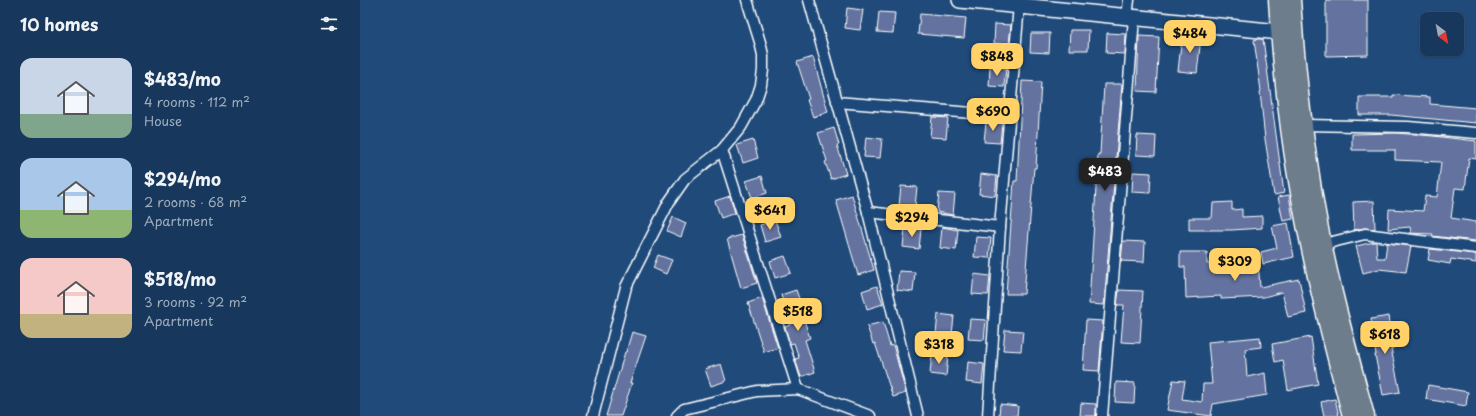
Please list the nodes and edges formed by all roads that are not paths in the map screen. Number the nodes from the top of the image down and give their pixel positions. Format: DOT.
graph roads {
  1 [pos="747,0"];
  2 [pos="809,0"];
  3 [pos="960,0"];
  4 [pos="1129,0"];
  5 [pos="1277,0"];
  6 [pos="1292,0"];
  7 [pos="1014,3"];
  8 [pos="1130,17"];
  9 [pos="1279,32"];
  10 [pos="837,102"];
  11 [pos="1009,116"];
  12 [pos="1304,126"];
  13 [pos="1476,133"];
  14 [pos="722,150"];
  15 [pos="868,212"];
  16 [pos="1000,227"];
  17 [pos="1324,244"];
  18 [pos="1476,248"];
  19 [pos="1337,335"];
  20 [pos="798,389"];
  21 [pos="593,416"];
  22 [pos="676,416"];
  23 [pos="870,416"];
  24 [pos="918,416"];
  25 [pos="988,416"];
  26 [pos="1102,416"];
  27 [pos="1351,416"];
  28 [pos="1366,416"];
  1 -- 14 [label="street"];
  2 -- 10 [label="street"];
  3 -- 7 [label="street"];
  4 -- 8 [label="street"];
  5 -- 9 [label="main road"];
  6 -- 12 [label="main road"];
  7 -- 8 [label="street"];
  7 -- 11 [label="street"];
  8 -- 9 [label="street"];
  8 -- 26 [label="street"];
  9 -- 19 [label="main road"];
  10 -- 11 [label="street"];
  10 -- 15 [label="street"];
  11 -- 16 [label="street"];
  12 -- 13 [label="street"];
  12 -- 17 [label="main road"];
  14 -- 20 [label="street"];
  14 -- 21 [label="street"];
  15 -- 16 [label="street"];
  15 -- 24 [label="street"];
  16 -- 25 [label="street"];
  17 -- 18 [label="street"];
  17 -- 19 [label="main road"];
  19 -- 27 [label="main road"];
  19 -- 28 [label="main road"];
  20 -- 22 [label="street"];
  20 -- 23 [label="street"];
}
